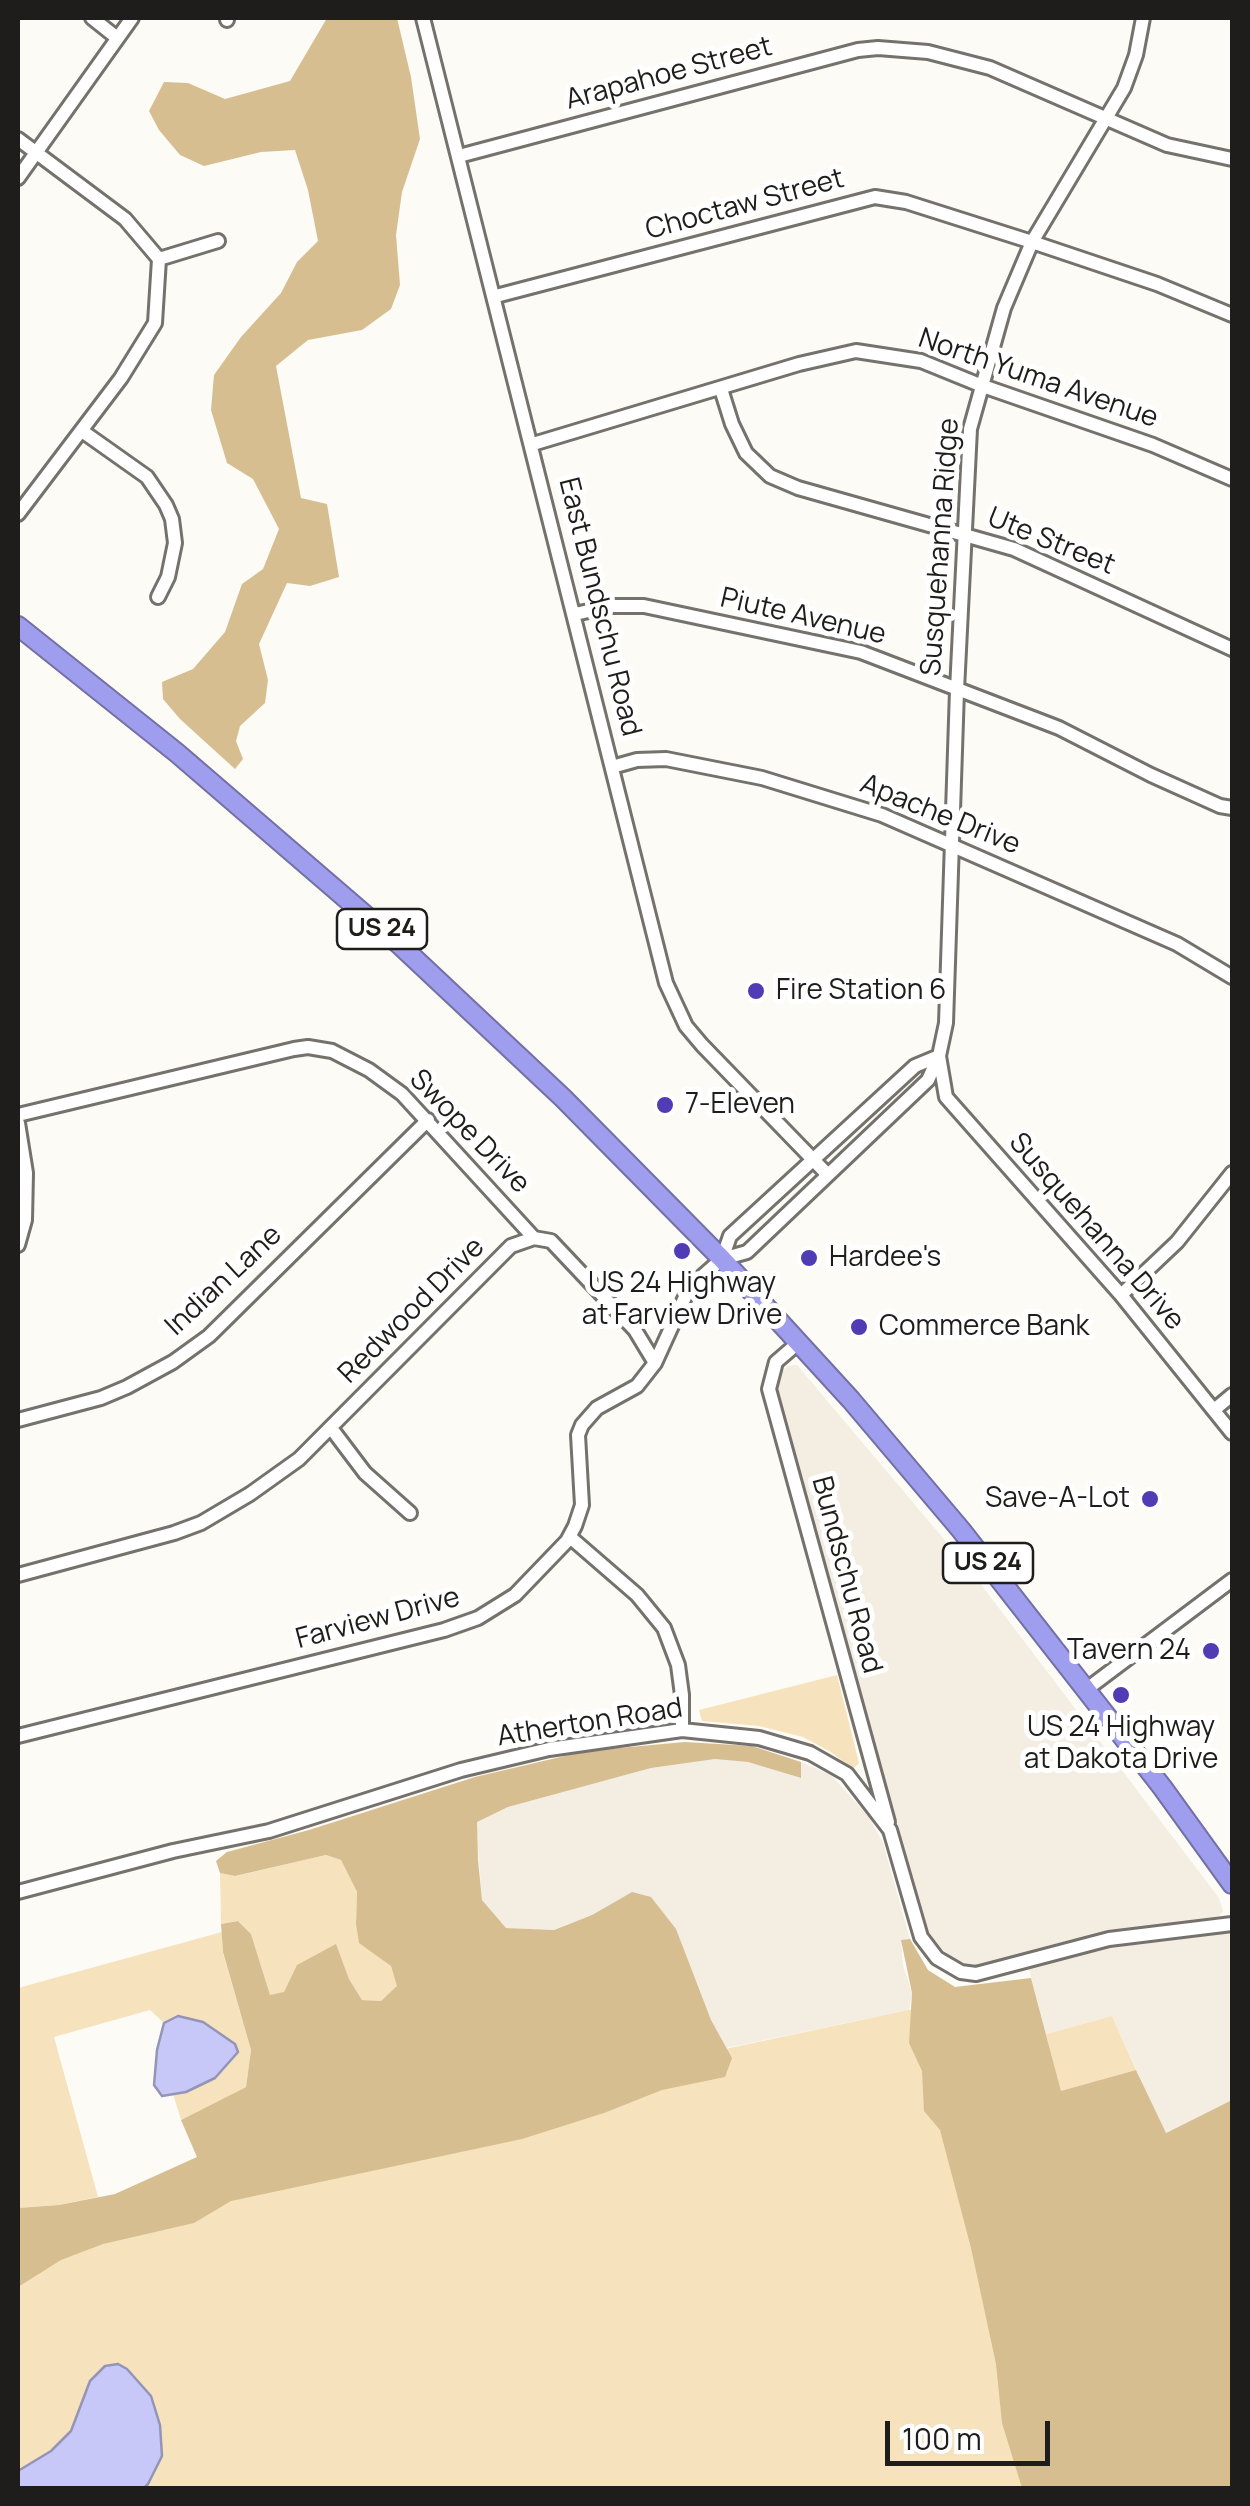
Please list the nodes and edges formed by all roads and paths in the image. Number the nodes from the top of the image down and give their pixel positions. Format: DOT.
graph roads {
  1 [pos="92,18"];
  2 [pos="132,18"];
  3 [pos="423,18"];
  4 [pos="1143,18"];
  5 [pos="116,36"];
  6 [pos="1107,120"];
  7 [pos="18,139"];
  8 [pos="36,152"];
  9 [pos="460,156"];
  10 [pos="1232,159"];
  11 [pos="18,178"];
  12 [pos="218,241"];
  13 [pos="1032,242"];
  14 [pos="159,259"];
  15 [pos="496,296"];
  16 [pos="1232,314"];
  17 [pos="980,385"];
  18 [pos="721,389"];
  19 [pos="82,431"];
  20 [pos="533,444"];
  21 [pos="1232,480"];
  22 [pos="18,514"];
  23 [pos="964,534"];
  24 [pos="158,597"];
  25 [pos="574,614"];
  26 [pos="18,626"];
  27 [pos="1232,648"];
  28 [pos="957,690"];
  29 [pos="612,768"];
  30 [pos="1232,808"];
  31 [pos="952,844"];
  32 [pos="1232,977"];
  33 [pos="939,1056"];
  34 [pos="18,1115"];
  35 [pos="428,1120"];
  36 [pos="18,1123"];
  37 [pos="814,1161"];
  38 [pos="1232,1173"];
  39 [pos="828,1175"];
  40 [pos="776,1195"];
  41 [pos="789,1210"];
  42 [pos="534,1238"];
  43 [pos="18,1245"];
  44 [pos="722,1259"];
  45 [pos="1120,1296"];
  46 [pos="798,1343"];
  47 [pos="655,1363"];
  48 [pos="1232,1395"];
  49 [pos="1214,1410"];
  50 [pos="18,1420"];
  51 [pos="330,1428"];
  52 [pos="1232,1433"];
  53 [pos="410,1513"];
  54 [pos="570,1537"];
  55 [pos="18,1575"];
  56 [pos="1232,1580"];
  57 [pos="1087,1690"];
  58 [pos="682,1730"];
  59 [pos="18,1736"];
  60 [pos="890,1830"];
  61 [pos="1232,1884"];
  62 [pos="18,1892"];
  63 [pos="1232,1924"];
  1 -- 5 [label="street"];
  2 -- 5 [label="street"];
  3 -- 9 [label="street, East Bundschu Road"];
  4 -- 6 [label="street, Susquehanna Ridge"];
  5 -- 8 [label="street"];
  6 -- 9 [label="street, Arapahoe Street"];
  6 -- 10 [label="street, Arapahoe Street"];
  6 -- 13 [label="street, Susquehanna Ridge"];
  7 -- 8 [label="street"];
  8 -- 11 [label="street"];
  8 -- 14 [label="street"];
  9 -- 15 [label="street, East Bundschu Road"];
  12 -- 14 [label="street"];
  13 -- 15 [label="street, Choctaw Street"];
  13 -- 16 [label="street, Choctaw Street"];
  13 -- 17 [label="street, Susquehanna Ridge"];
  14 -- 19 [label="street"];
  15 -- 20 [label="street, East Bundschu Road"];
  17 -- 18 [label="street, North Yuma Avenue"];
  17 -- 21 [label="street, North Yuma Avenue"];
  17 -- 23 [label="street, Susquehanna Ridge"];
  18 -- 20 [label="street, North Yuma Avenue"];
  18 -- 23 [label="street, Ute Street"];
  19 -- 22 [label="street"];
  19 -- 24 [label="street"];
  20 -- 25 [label="street, East Bundschu Road"];
  23 -- 27 [label="street, Ute Street"];
  23 -- 28 [label="street, Susquehanna Ridge"];
  25 -- 28 [label="street, Piute Avenue"];
  25 -- 29 [label="street, East Bundschu Road"];
  26 -- 44 [label="highway, US 24"];
  28 -- 30 [label="street, Piute Avenue"];
  28 -- 31 [label="street, Susquehanna Ridge"];
  29 -- 31 [label="street, Apache Drive"];
  29 -- 37 [label="street, East Bundschu Road"];
  31 -- 32 [label="street, Apache Drive"];
  31 -- 33 [label="street, Susquehanna Ridge"];
  33 -- 37 [label="street"];
  33 -- 39 [label="street, Susquehanna Ridge"];
  33 -- 45 [label="street, Susquehanna Drive"];
  34 -- 35 [label="street, Swope Drive"];
  35 -- 42 [label="street, Swope Drive"];
  35 -- 50 [label="street, Indian Lane"];
  36 -- 43 [label="street"];
  37 -- 39 [label="street, East Bundschu Road"];
  37 -- 40 [label="street"];
  38 -- 45 [label="street"];
  39 -- 41 [label="street, Susquehanna Ridge"];
  40 -- 41 [label="street"];
  40 -- 44 [label="street"];
  41 -- 44 [label="street, Susquehanna Ridge"];
  42 -- 47 [label="street, Swope Drive"];
  42 -- 51 [label="street, Redwood Drive"];
  44 -- 46 [label="highway, US 24"];
  44 -- 47 [label="street"];
  45 -- 49 [label="street, Susquehanna Drive"];
  46 -- 57 [label="highway, US 24"];
  46 -- 60 [label="street, Bundschu Road"];
  47 -- 54 [label="street"];
  48 -- 49 [label="street"];
  49 -- 52 [label="street, Susquehanna Drive"];
  51 -- 53 [label="street"];
  51 -- 55 [label="street, Redwood Drive"];
  54 -- 58 [label="street"];
  54 -- 59 [label="street, Farview Drive"];
  56 -- 57 [label="street"];
  57 -- 61 [label="highway, US 24"];
  58 -- 60 [label="street, Atherton Road"];
  58 -- 62 [label="street, Atherton Road"];
  60 -- 63 [label="street, Atherton Road"];
}
